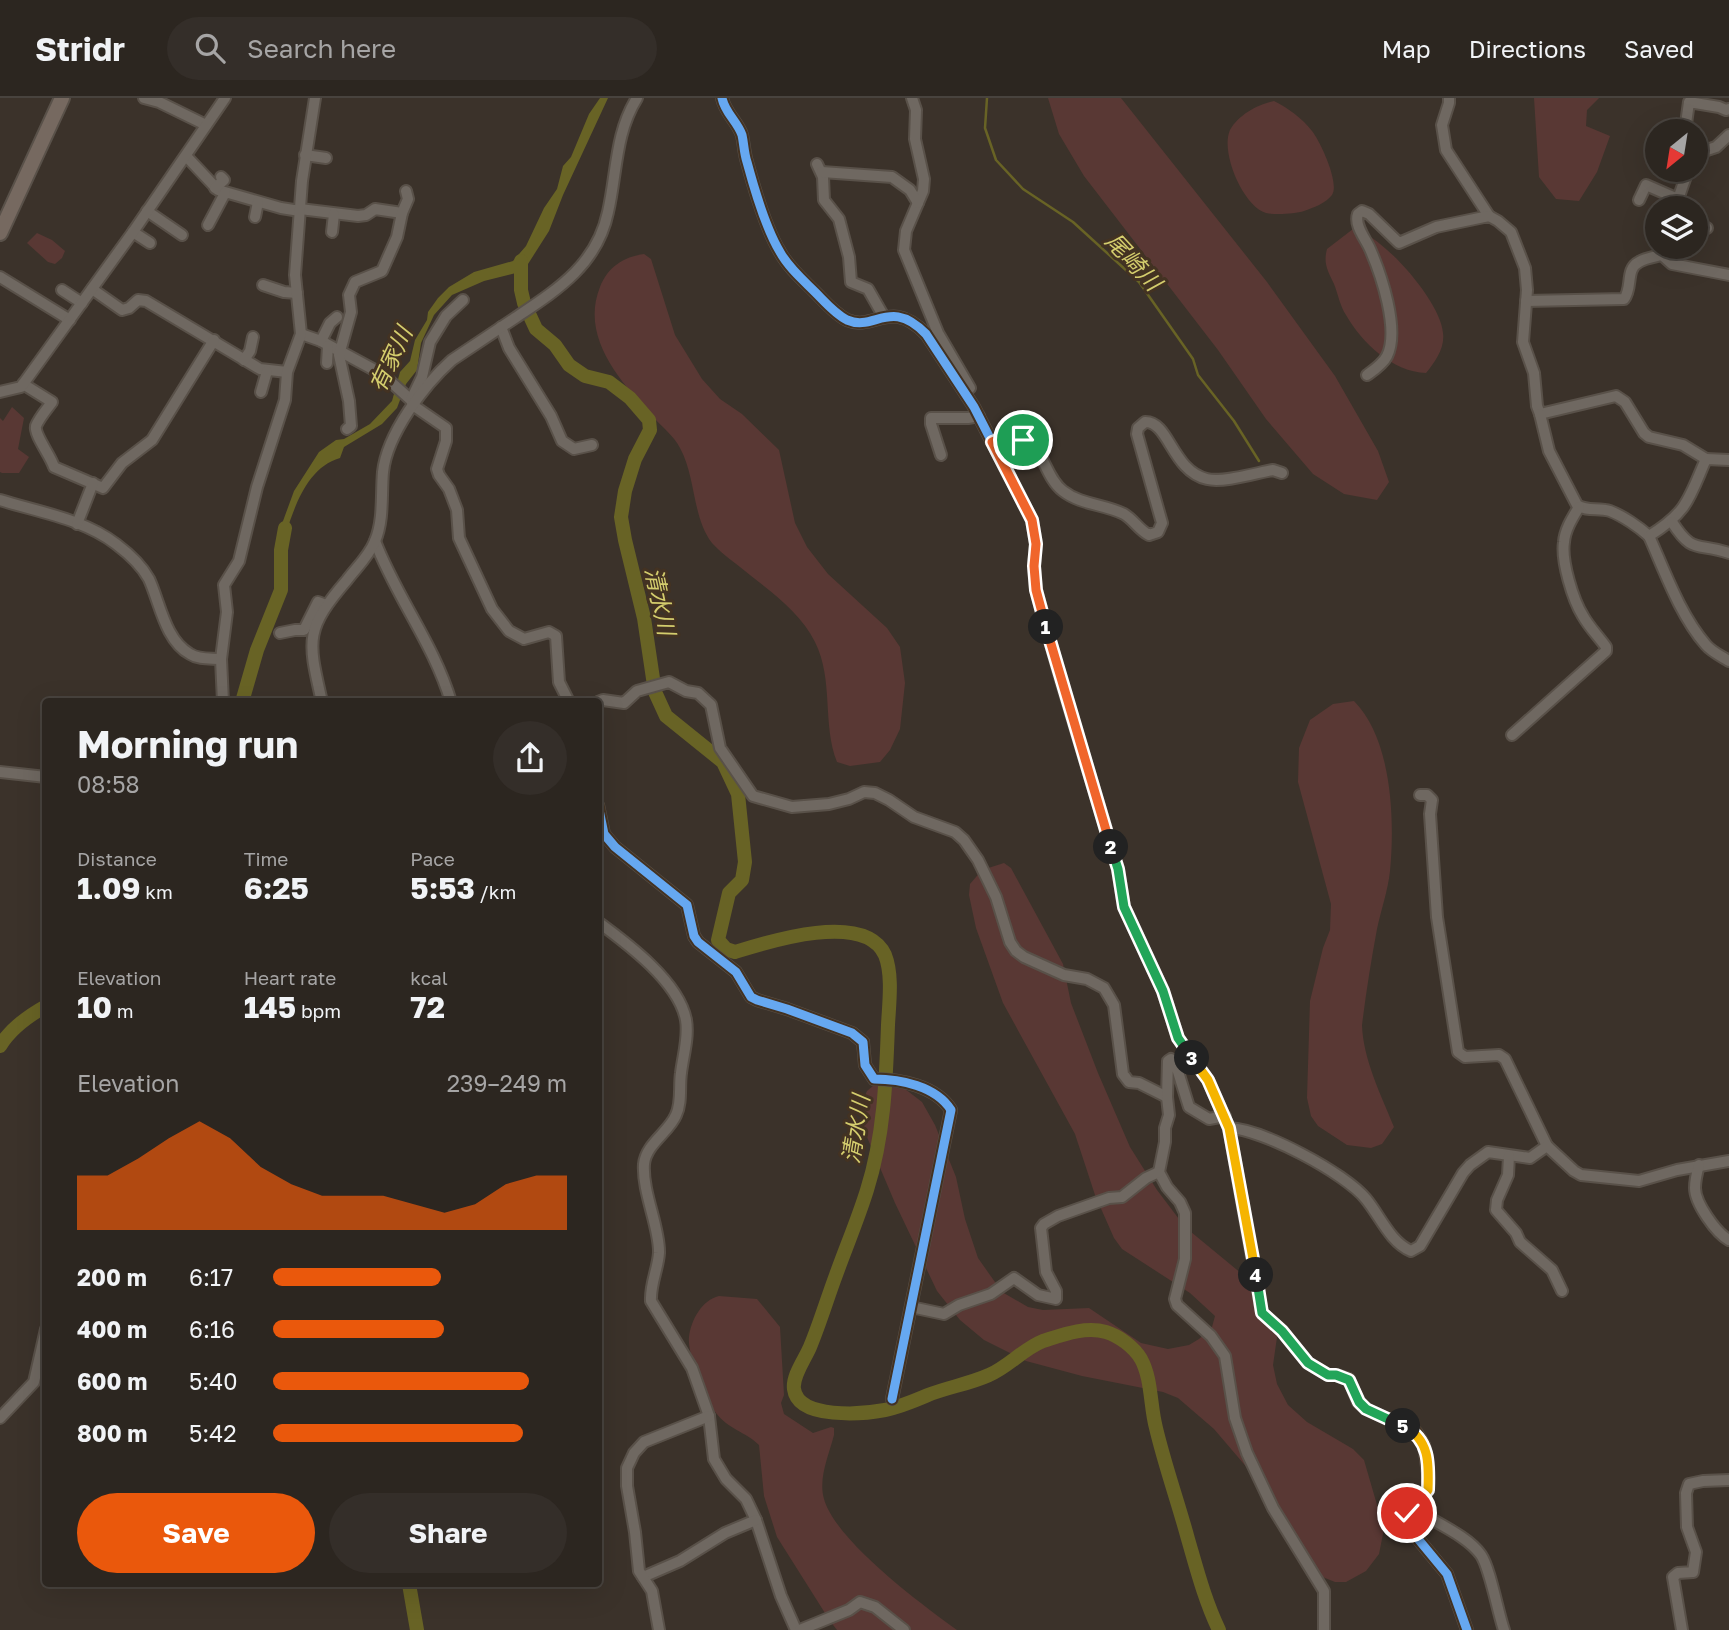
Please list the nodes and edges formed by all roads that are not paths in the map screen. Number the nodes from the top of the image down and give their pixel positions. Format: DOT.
graph roads {
  1 [pos="62,98"];
  2 [pos="144,98"];
  3 [pos="225,98"];
  4 [pos="315,98"];
  5 [pos="637,98"];
  6 [pos="722,98"];
  7 [pos="912,98"];
  8 [pos="1449,98"];
  9 [pos="1689,100"];
  10 [pos="1729,109"];
  11 [pos="1687,119"];
  12 [pos="206,125"];
  13 [pos="1729,135"];
  14 [pos="1708,150"];
  15 [pos="186,156"];
  16 [pos="305,156"];
  17 [pos="326,158"];
  18 [pos="221,177"];
  19 [pos="220,190"];
  20 [pos="406,191"];
  21 [pos="1663,196"];
  22 [pos="1639,200"];
  23 [pos="258,202"];
  24 [pos="918,203"];
  25 [pos="300,210"];
  26 [pos="148,211"];
  27 [pos="402,213"];
  28 [pos="334,214"];
  29 [pos="1489,216"];
  30 [pos="255,217"];
  31 [pos="208,225"];
  32 [pos="133,232"];
  33 [pos="332,232"];
  34 [pos="0,233"];
  35 [pos="182,235"];
  36 [pos="150,243"];
  37 [pos="1645,259"];
  38 [pos="1668,259"];
  39 [pos="1729,275"];
  40 [pos="0,277"];
  41 [pos="263,285"];
  42 [pos="92,289"];
  43 [pos="61,290"];
  44 [pos="298,298"];
  45 [pos="463,300"];
  46 [pos="1526,301"];
  47 [pos="82,303"];
  48 [pos="337,317"];
  49 [pos="884,317"];
  50 [pos="294,318"];
  51 [pos="70,320"];
  52 [pos="501,327"];
  53 [pos="301,334"];
  54 [pos="253,337"];
  55 [pos="214,340"];
  56 [pos="325,343"];
  57 [pos="284,344"];
  58 [pos="295,350"];
  59 [pos="339,352"];
  60 [pos="239,361"];
  61 [pos="327,363"];
  62 [pos="267,371"];
  63 [pos="287,372"];
  64 [pos="1367,375"];
  65 [pos="23,384"];
  66 [pos="0,392"];
  67 [pos="261,392"];
  68 [pos="411,401"];
  69 [pos="977,411"];
  70 [pos="1540,414"];
  71 [pos="347,429"];
  72 [pos="992,442"];
  73 [pos="592,445"];
  74 [pos="941,455"];
  75 [pos="1706,459"];
  76 [pos="1729,460"];
  77 [pos="1282,473"];
  78 [pos="93,483"];
  79 [pos="0,500"];
  80 [pos="1579,507"];
  81 [pos="1672,522"];
  82 [pos="77,524"];
  83 [pos="1649,536"];
  84 [pos="375,541"];
  85 [pos="1729,553"];
  86 [pos="326,605"];
  87 [pos="280,634"];
  88 [pos="221,659"];
  89 [pos="1729,661"];
  90 [pos="223,698"];
  91 [pos="322,698"];
  92 [pos="450,698"];
  93 [pos="567,698"];
  94 [pos="602,700"];
  95 [pos="1512,735"];
  96 [pos="0,772"];
  97 [pos="42,777"];
  98 [pos="1420,795"];
  99 [pos="602,826"];
  100 [pos="602,925"];
  101 [pos="1167,1097"];
  102 [pos="1225,1116"];
  103 [pos="1229,1128"];
  104 [pos="1547,1146"];
  105 [pos="1509,1156"];
  106 [pos="1729,1161"];
  107 [pos="1699,1165"];
  108 [pos="1159,1172"];
  109 [pos="1729,1240"];
  110 [pos="1562,1291"];
  111 [pos="911,1307"];
  112 [pos="42,1347"];
  113 [pos="892,1399"];
  114 [pos="709,1416"];
  115 [pos="0,1418"];
  116 [pos="1729,1480"];
  117 [pos="1413,1508"];
  118 [pos="756,1520"];
  119 [pos="643,1577"];
  120 [pos="659,1630"];
  121 [pos="798,1630"];
  122 [pos="904,1630"];
  123 [pos="1324,1630"];
  124 [pos="1467,1630"];
  125 [pos="1504,1630"];
  126 [pos="1682,1630"];
  1 -- 34 [label="main road"];
  2 -- 12 [label="street"];
  3 -- 12 [label="street"];
  4 -- 16 [label="street"];
  5 -- 52 [label="street"];
  6 -- 49 [label="street"];
  7 -- 24 [label="street"];
  8 -- 29 [label="street"];
  9 -- 10 [label="street"];
  9 -- 11 [label="street"];
  12 -- 15 [label="street"];
  13 -- 14 [label="street"];
  15 -- 19 [label="street"];
  15 -- 26 [label="street"];
  16 -- 17 [label="street"];
  16 -- 25 [label="street"];
  18 -- 19 [label="street"];
  19 -- 23 [label="street"];
  19 -- 31 [label="street"];
  20 -- 27 [label="street"];
  21 -- 22 [label="street"];
  23 -- 25 [label="street"];
  23 -- 30 [label="street"];
  24 -- 49 [label="street"];
  24 -- 69 [label="street"];
  25 -- 28 [label="street"];
  25 -- 44 [label="street"];
  26 -- 32 [label="street"];
  26 -- 35 [label="street"];
  27 -- 28 [label="street"];
  27 -- 59 [label="street"];
  28 -- 33 [label="street"];
  29 -- 46 [label="street"];
  29 -- 64 [label="street"];
  32 -- 36 [label="street"];
  32 -- 42 [label="street"];
  37 -- 46 [label="street"];
  38 -- 39 [label="street"];
  40 -- 51 [label="street"];
  41 -- 44 [label="street"];
  42 -- 47 [label="street"];
  42 -- 55 [label="street"];
  43 -- 47 [label="street"];
  44 -- 50 [label="street"];
  44 -- 53 [label="street"];
  45 -- 68 [label="street"];
  46 -- 70 [label="street"];
  47 -- 51 [label="street"];
  48 -- 56 [label="street"];
  49 -- 69 [label="street"];
  51 -- 65 [label="street"];
  52 -- 68 [label="street"];
  52 -- 73 [label="street"];
  53 -- 56 [label="street"];
  53 -- 58 [label="street"];
  54 -- 60 [label="street"];
  55 -- 60 [label="street"];
  55 -- 78 [label="street"];
  56 -- 59 [label="street"];
  56 -- 61 [label="street"];
  57 -- 58 [label="street"];
  58 -- 63 [label="street"];
  59 -- 68 [label="street"];
  59 -- 71 [label="street"];
  60 -- 62 [label="street"];
  62 -- 63 [label="street"];
  62 -- 67 [label="street"];
  63 -- 88 [label="street"];
  65 -- 66 [label="street"];
  65 -- 78 [label="street"];
  68 -- 84 [label="street"];
  68 -- 93 [label="street"];
  69 -- 72 [label="street"];
  69 -- 74 [label="street"];
  70 -- 75 [label="street"];
  70 -- 80 [label="street"];
  72 -- 77 [label="street"];
  72 -- 102 [label="street"];
  75 -- 76 [label="street"];
  75 -- 81 [label="street"];
  78 -- 82 [label="street"];
  79 -- 82 [label="street"];
  80 -- 83 [label="street"];
  80 -- 95 [label="street"];
  81 -- 83 [label="street"];
  81 -- 85 [label="street"];
  82 -- 88 [label="street"];
  83 -- 89 [label="street"];
  84 -- 86 [label="street"];
  84 -- 92 [label="street"];
  86 -- 87 [label="street"];
  86 -- 91 [label="street"];
  88 -- 90 [label="street"];
  94 -- 101 [label="street"];
  96 -- 97 [label="street"];
  98 -- 104 [label="street"];
  99 -- 111 [label="street"];
  100 -- 114 [label="street"];
  101 -- 102 [label="street"];
  101 -- 108 [label="street"];
  102 -- 103 [label="street"];
  103 -- 105 [label="street"];
  103 -- 117 [label="street"];
  104 -- 105 [label="street"];
  104 -- 107 [label="street"];
  105 -- 110 [label="street"];
  106 -- 107 [label="street"];
  107 -- 109 [label="street"];
  108 -- 111 [label="street"];
  108 -- 123 [label="street"];
  111 -- 113 [label="street"];
  112 -- 115 [label="street"];
  114 -- 118 [label="street"];
  114 -- 119 [label="street"];
  116 -- 126 [label="street"];
  117 -- 124 [label="street"];
  117 -- 125 [label="street"];
  118 -- 119 [label="street"];
  118 -- 121 [label="street"];
  119 -- 120 [label="street"];
  121 -- 122 [label="street"];
}
